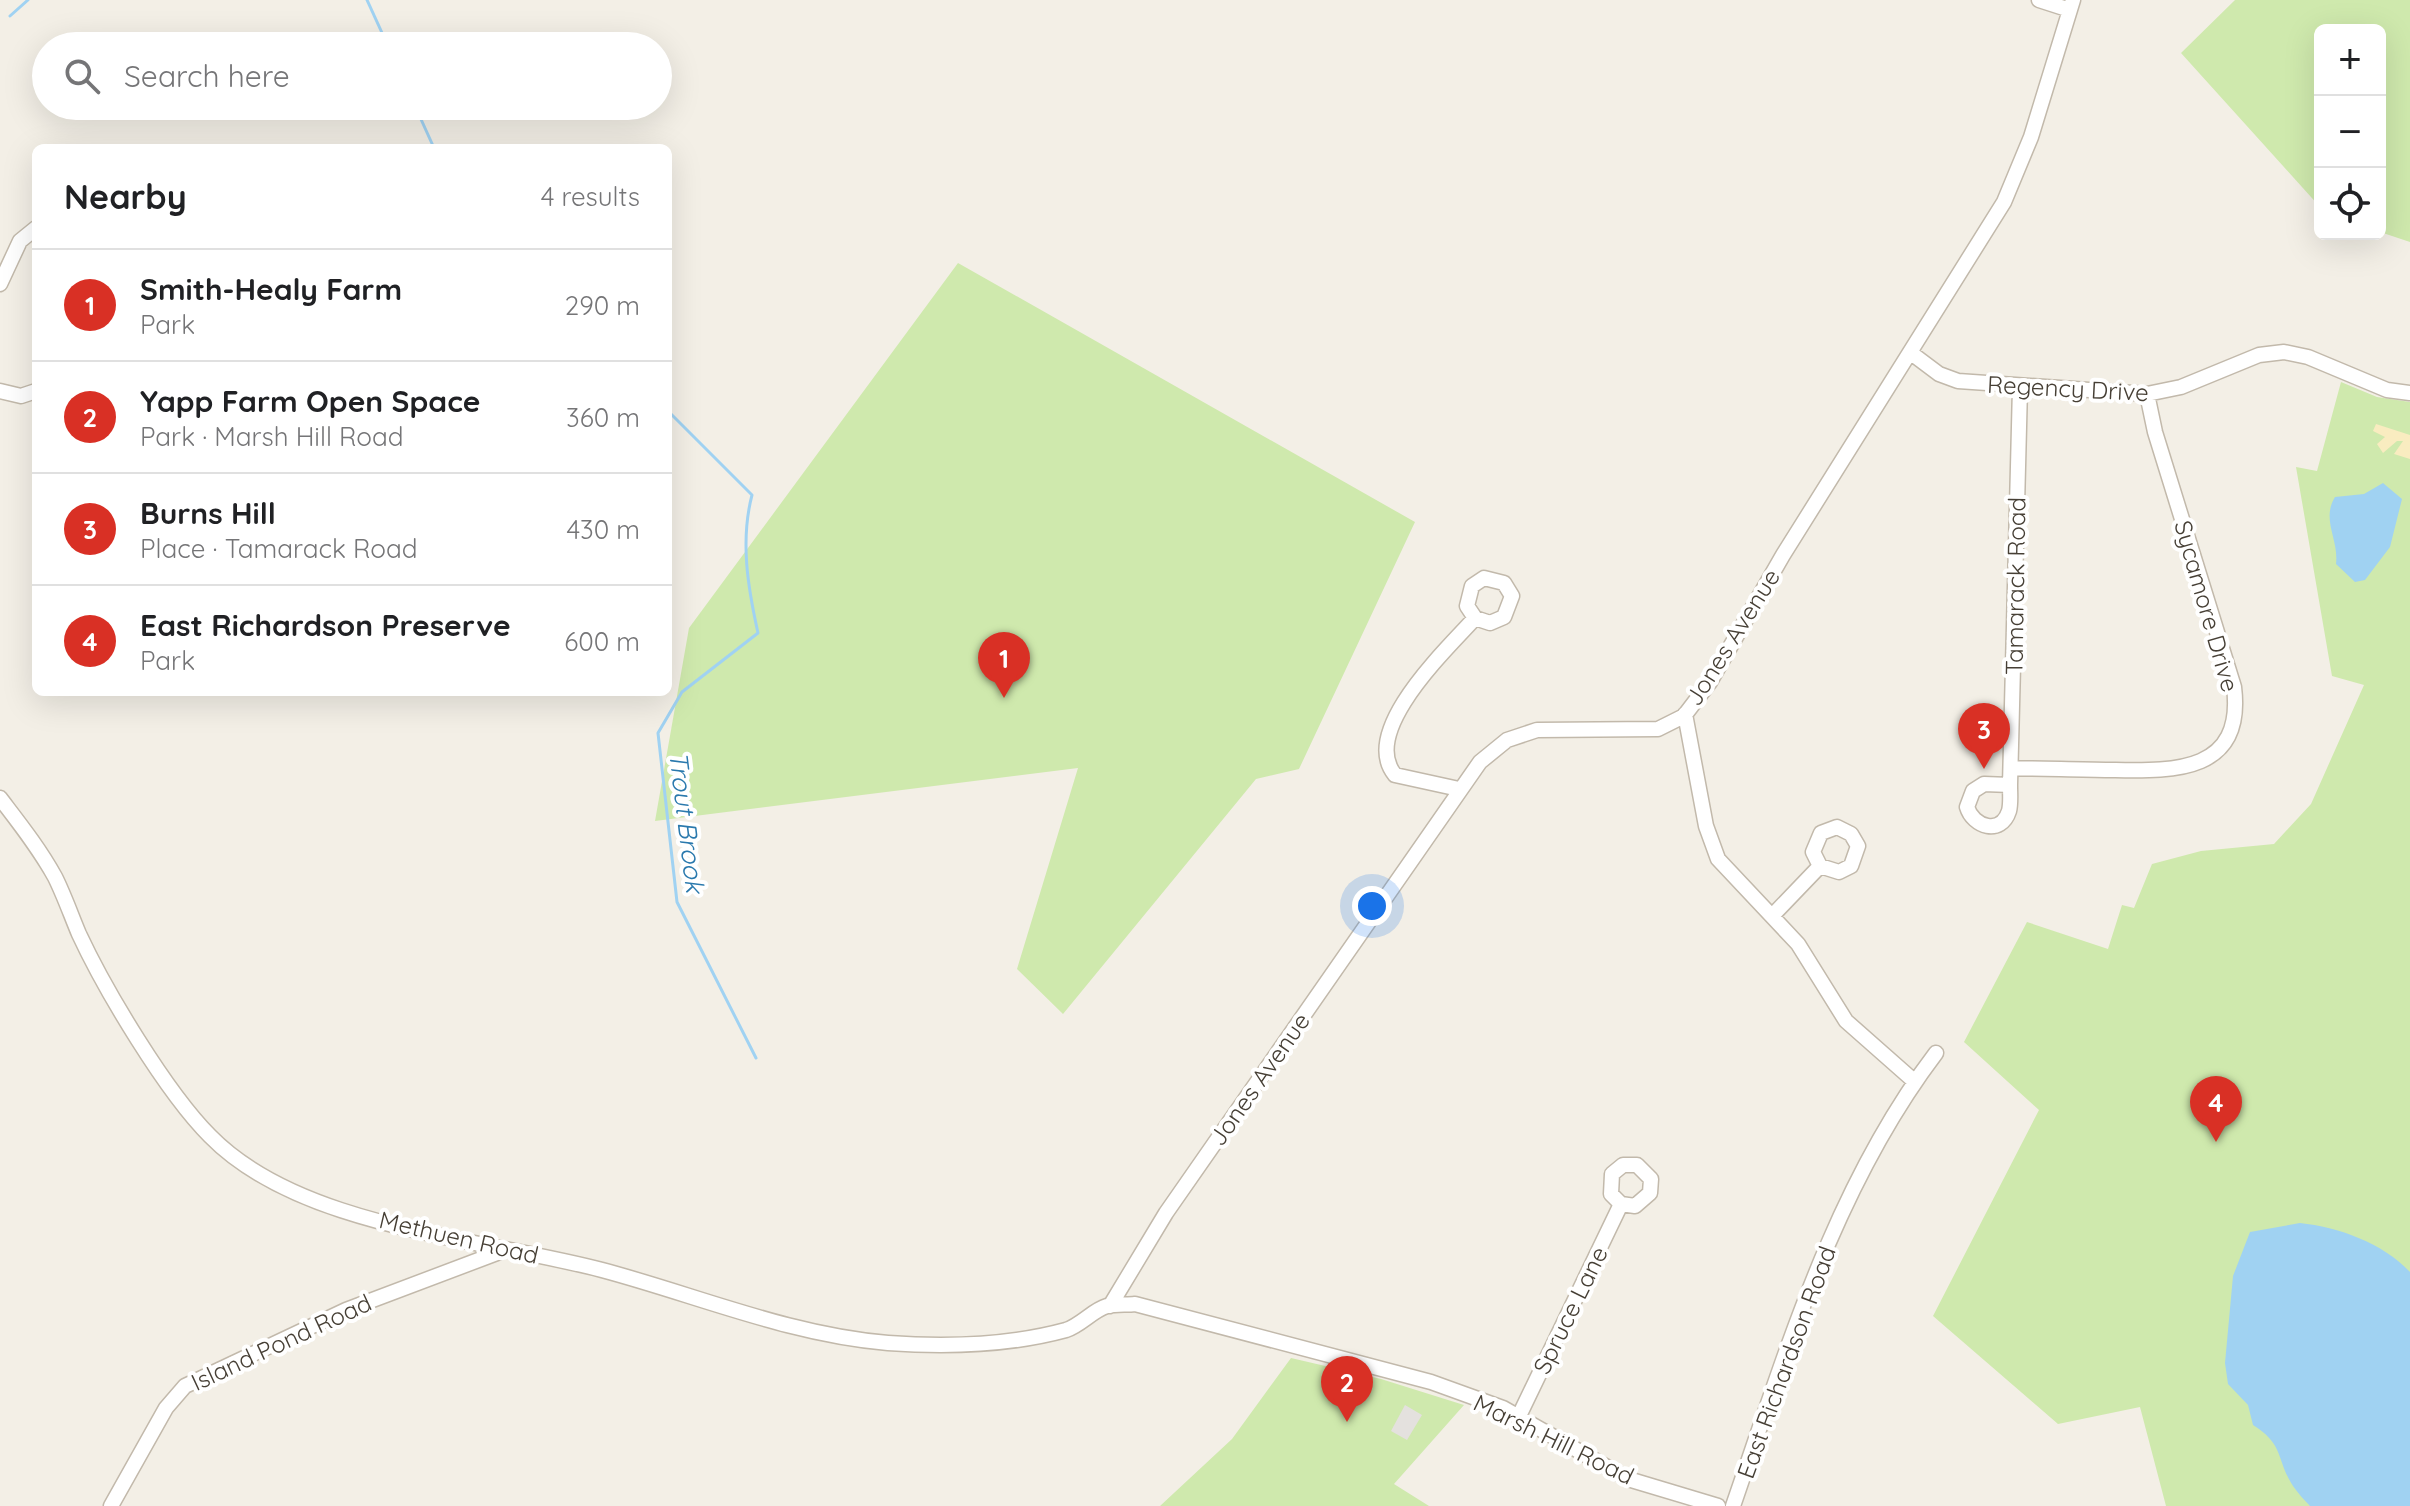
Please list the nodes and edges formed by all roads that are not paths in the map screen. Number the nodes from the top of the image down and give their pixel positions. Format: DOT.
graph roads {
  1 [pos="2039,0"];
  2 [pos="2071,5"];
  3 [pos="32,231"];
  4 [pos="0,284"];
  5 [pos="1911,353"];
  6 [pos="2020,387"];
  7 [pos="0,391"];
  8 [pos="32,392"];
  9 [pos="2410,393"];
  10 [pos="2147,394"];
  11 [pos="1475,618"];
  12 [pos="1685,714"];
  13 [pos="2011,768"];
  14 [pos="2010,785"];
  15 [pos="1459,789"];
  16 [pos="0,798"];
  17 [pos="1820,866"];
  18 [pos="1772,916"];
  19 [pos="1936,1053"];
  20 [pos="1914,1081"];
  21 [pos="1621,1204"];
  22 [pos="509,1249"];
  23 [pos="1110,1306"];
  24 [pos="1519,1416"];
  25 [pos="111,1506"];
  26 [pos="1718,1506"];
  27 [pos="1733,1506"];
  1 -- 2 [label="street"];
  2 -- 5 [label="street, Jones Avenue"];
  3 -- 4 [label="street"];
  5 -- 6 [label="street, Regency Drive"];
  5 -- 12 [label="street, Jones Avenue"];
  6 -- 10 [label="street, Regency Drive"];
  6 -- 13 [label="street, Tamarack Road"];
  7 -- 8 [label="street"];
  9 -- 10 [label="street, Regency Drive"];
  10 -- 13 [label="street, Sycamore Drive"];
  11 -- 15 [label="street"];
  12 -- 15 [label="street, Jones Avenue"];
  12 -- 18 [label="street"];
  13 -- 14 [label="street, Tamarack Road"];
  15 -- 23 [label="street, Jones Avenue"];
  16 -- 22 [label="street, Methuen Road"];
  17 -- 18 [label="street"];
  18 -- 20 [label="street"];
  19 -- 20 [label="street, East Richardson Road"];
  20 -- 27 [label="street, East Richardson Road"];
  21 -- 24 [label="street, Spruce Lane"];
  22 -- 23 [label="street, Methuen Road"];
  22 -- 25 [label="street, Island Pond Road"];
  23 -- 24 [label="street, Marsh Hill Road"];
  24 -- 26 [label="street, Marsh Hill Road"];
}
